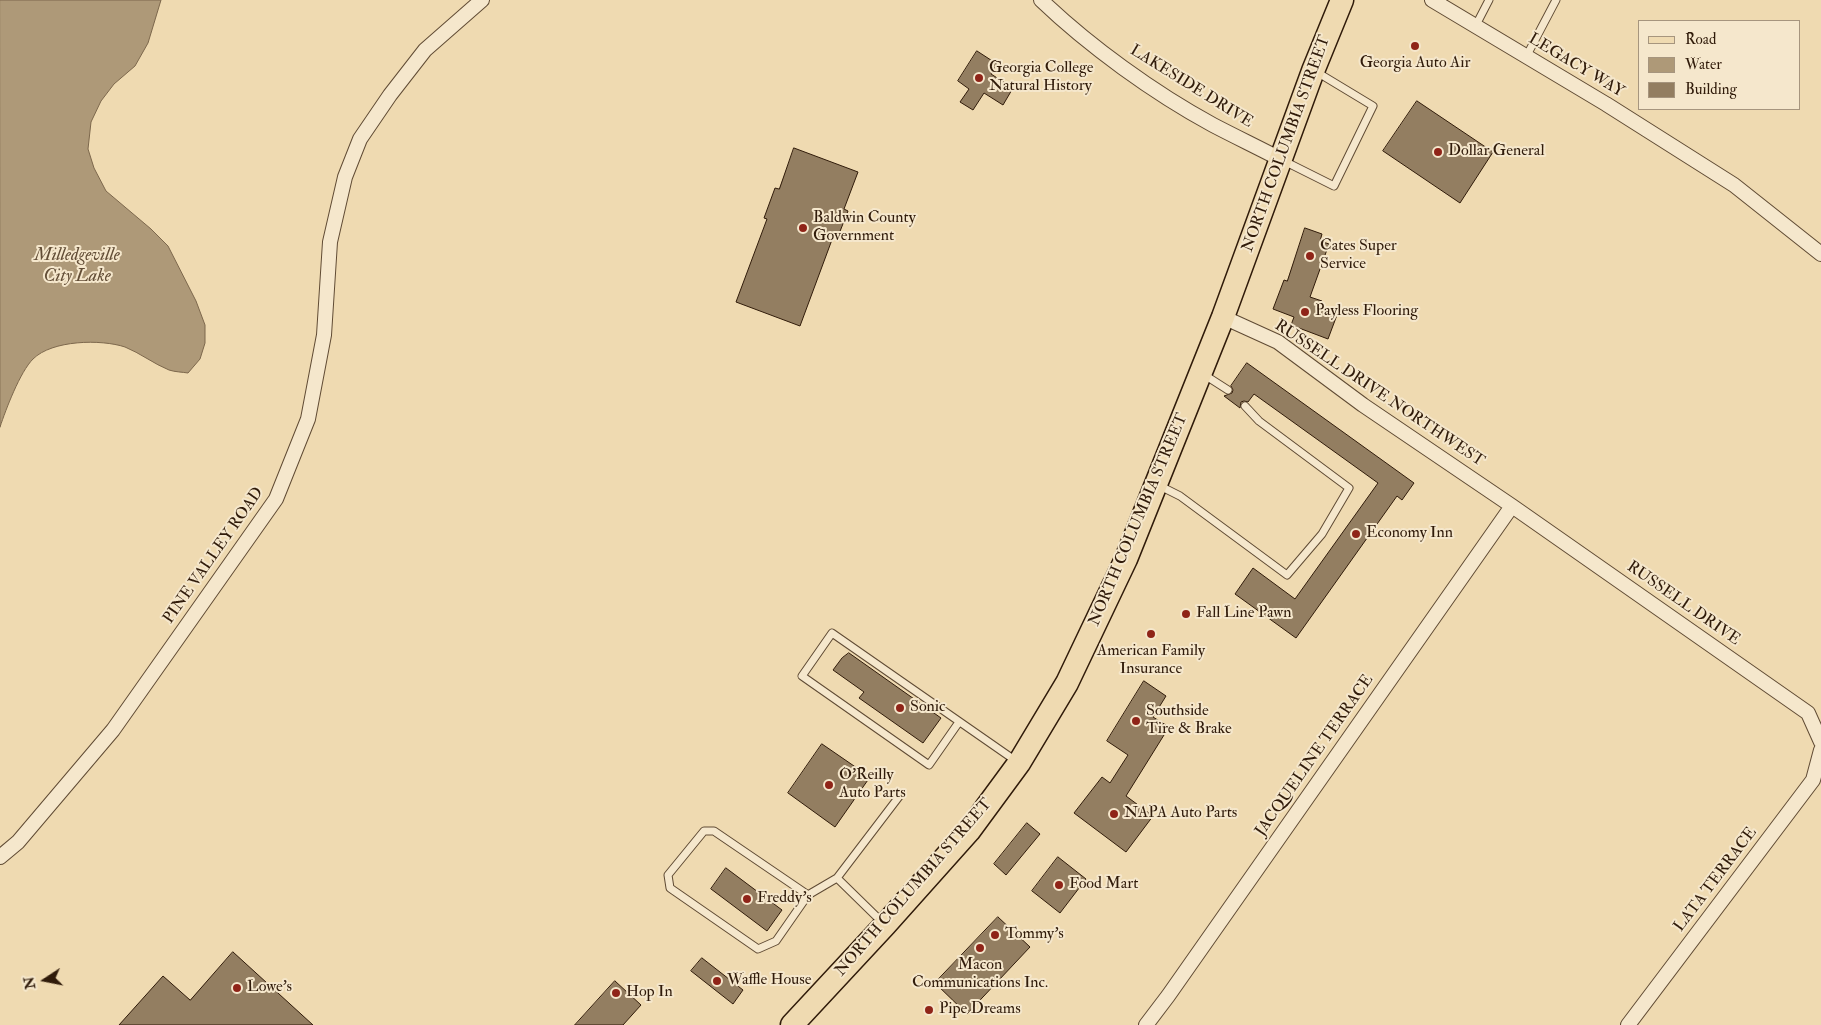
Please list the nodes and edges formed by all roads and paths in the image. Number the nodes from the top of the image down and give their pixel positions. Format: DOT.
graph roads {
  1 [pos="482,0"];
  2 [pos="1041,0"];
  3 [pos="1342,0"];
  4 [pos="1432,0"];
  5 [pos="1489,0"];
  6 [pos="1556,0"];
  7 [pos="1475,27"];
  8 [pos="1526,57"];
  9 [pos="1314,71"];
  10 [pos="1282,160"];
  11 [pos="1821,254"];
  12 [pos="1222,317"];
  13 [pos="1200,373"];
  14 [pos="1228,390"];
  15 [pos="1245,406"];
  16 [pos="1156,484"];
  17 [pos="1512,506"];
  18 [pos="960,722"];
  19 [pos="1821,742"];
  20 [pos="1821,750"];
  21 [pos="1018,763"];
  22 [pos="901,794"];
  23 [pos="0,857"];
  24 [pos="837,878"];
  25 [pos="808,895"];
  26 [pos="885,925"];
  27 [pos="792,1025"];
  28 [pos="1146,1025"];
  29 [pos="1628,1025"];
  1 -- 23 [label="street, PINE VALLEY ROAD"];
  2 -- 10 [label="street, LAKESIDE DRIVE"];
  3 -- 9 [label="main road, NORTH COLUMBIA STREET"];
  4 -- 7 [label="street, LEGACY WAY"];
  5 -- 7 [label="lane"];
  6 -- 8 [label="lane"];
  7 -- 8 [label="street, LEGACY WAY"];
  8 -- 11 [label="street, LEGACY WAY"];
  9 -- 10 [label="main road, NORTH COLUMBIA STREET"];
  9 -- 10 [label="lane"];
  10 -- 12 [label="main road, NORTH COLUMBIA STREET"];
  12 -- 13 [label="main road, NORTH COLUMBIA STREET"];
  12 -- 17 [label="street, RUSSELL DRIVE NORTHWEST"];
  13 -- 14 [label="lane"];
  13 -- 16 [label="main road, NORTH COLUMBIA STREET"];
  15 -- 16 [label="lane"];
  16 -- 21 [label="main road, NORTH COLUMBIA STREET"];
  17 -- 19 [label="street, RUSSELL DRIVE"];
  17 -- 28 [label="street, JACQUELINE TERRACE"];
  18 -- 18 [label="lane"];
  18 -- 21 [label="lane"];
  20 -- 29 [label="street, LATA TERRACE"];
  21 -- 26 [label="main road, NORTH COLUMBIA STREET"];
  22 -- 24 [label="lane"];
  24 -- 25 [label="lane"];
  24 -- 26 [label="lane"];
  25 -- 25 [label="lane"];
  26 -- 27 [label="main road, NORTH COLUMBIA STREET"];
}
